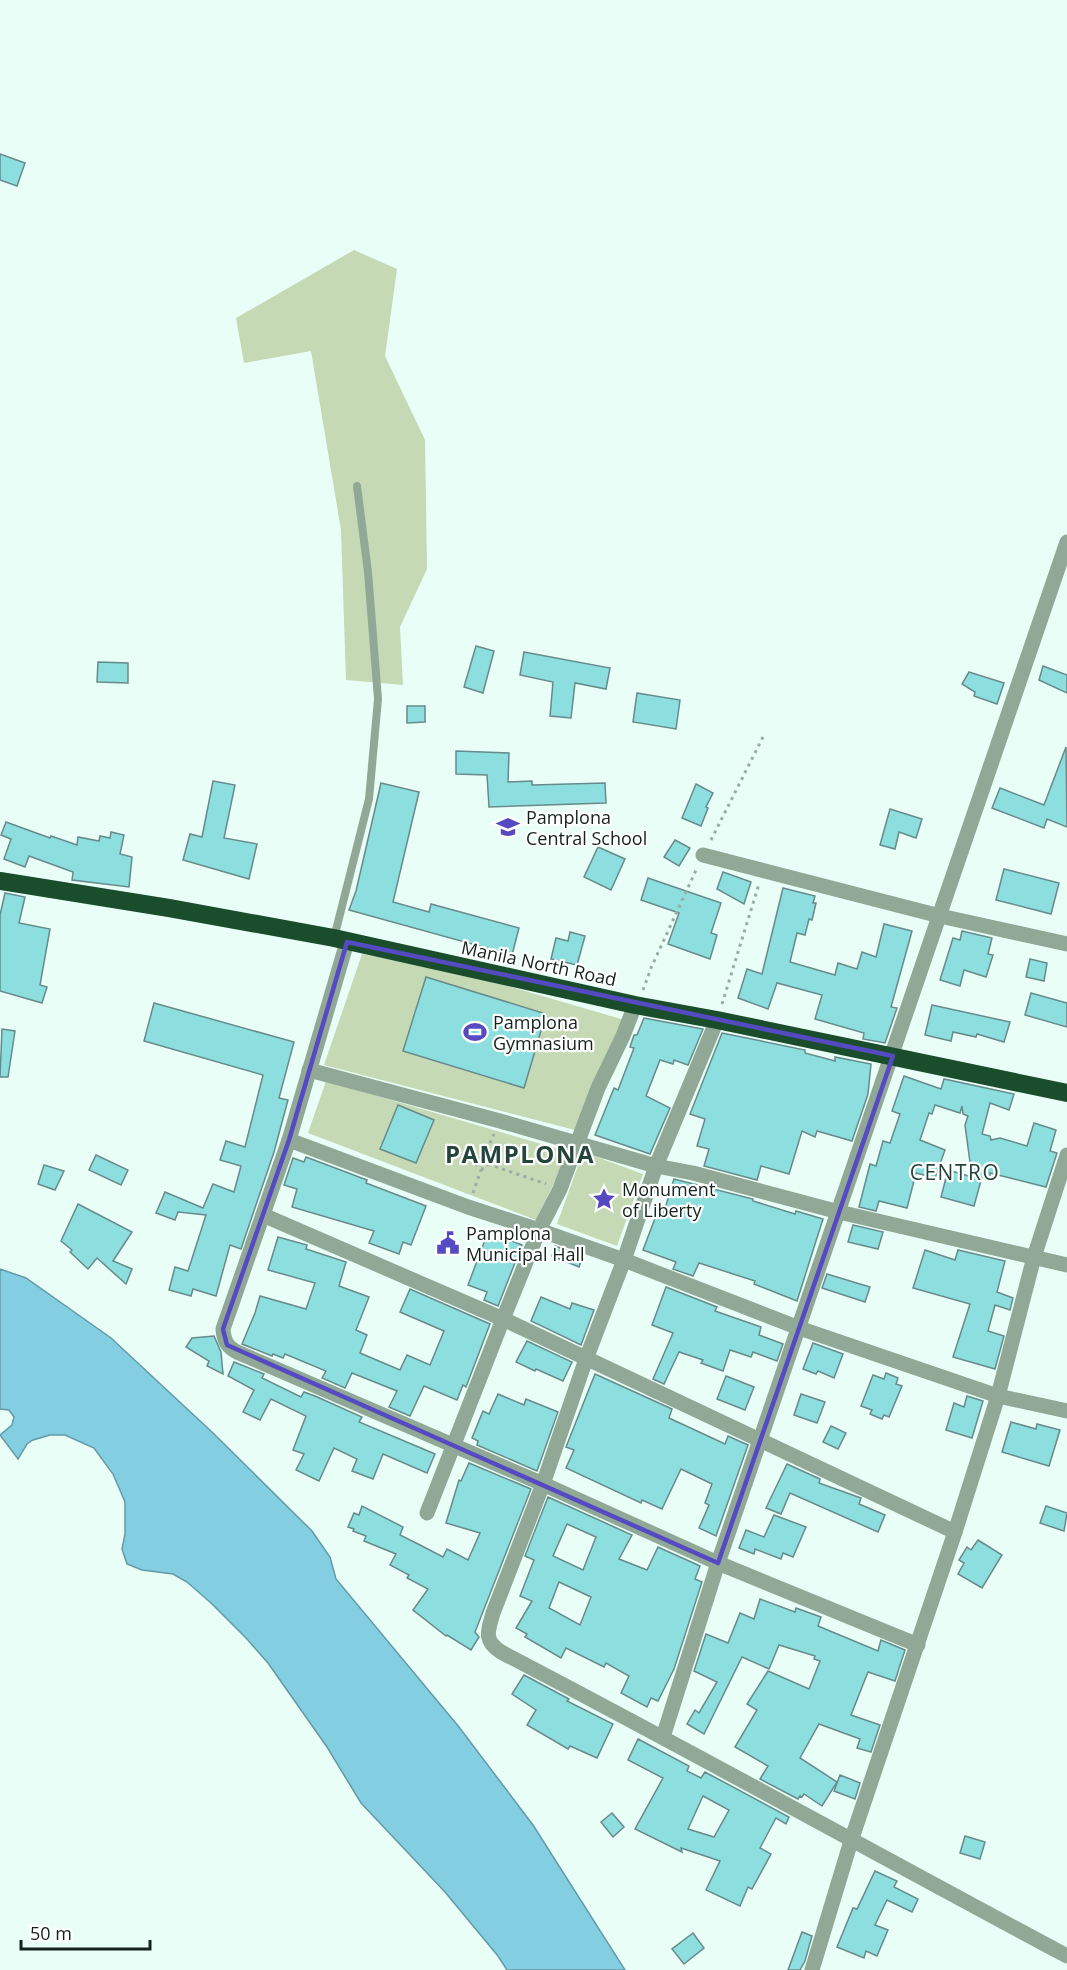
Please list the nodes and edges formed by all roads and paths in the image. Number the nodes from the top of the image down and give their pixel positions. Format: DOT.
graph roads {
  1 [pos="357,486"];
  2 [pos="1067,542"];
  3 [pos="703,855"];
  4 [pos="763,871"];
  5 [pos="0,881"];
  6 [pos="940,916"];
  7 [pos="341,940"];
  8 [pos="1067,944"];
  9 [pos="635,1005"];
  10 [pos="717,1020"];
  11 [pos="892,1056"];
  12 [pos="309,1070"];
  13 [pos="1067,1093"];
  14 [pos="500,1121"];
  15 [pos="289,1140"];
  16 [pos="576,1144"];
  17 [pos="1067,1155"];
  18 [pos="484,1157"];
  19 [pos="488,1164"];
  20 [pos="656,1166"];
  21 [pos="481,1170"];
  22 [pos="560,1189"];
  23 [pos="468,1207"];
  24 [pos="839,1212"];
  25 [pos="263,1215"];
  26 [pos="539,1230"];
  27 [pos="1034,1257"];
  28 [pos="624,1260"];
  29 [pos="1067,1265"];
  30 [pos="502,1319"];
  31 [pos="800,1328"];
  32 [pos="586,1359"];
  33 [pos="998,1396"];
  34 [pos="1067,1411"];
  35 [pos="760,1441"];
  36 [pos="453,1446"];
  37 [pos="543,1484"];
  38 [pos="427,1514"];
  39 [pos="955,1532"];
  40 [pos="718,1563"];
  41 [pos="918,1645"];
  42 [pos="663,1737"];
  43 [pos="851,1841"];
  44 [pos="1067,1956"];
  45 [pos="812,1970"];
  1 -- 7 [label="lane"];
  2 -- 6 [label="street"];
  3 -- 4 [label="street"];
  4 -- 6 [label="street"];
  4 -- 10 [label="path"];
  5 -- 7 [label="highway, Manila North Road"];
  6 -- 8 [label="street"];
  6 -- 11 [label="street"];
  7 -- 9 [label="highway, Manila North Road"];
  7 -- 12 [label="street"];
  9 -- 10 [label="highway, Manila North Road"];
  9 -- 16 [label="street"];
  10 -- 11 [label="highway, Manila North Road"];
  10 -- 20 [label="street"];
  11 -- 13 [label="highway, Manila North Road"];
  11 -- 24 [label="street"];
  12 -- 14 [label="street"];
  12 -- 15 [label="street"];
  14 -- 16 [label="street"];
  14 -- 18 [label="path"];
  15 -- 23 [label="street"];
  15 -- 25 [label="street"];
  16 -- 20 [label="street"];
  16 -- 22 [label="street"];
  17 -- 27 [label="street"];
  18 -- 19 [label="path"];
  18 -- 21 [label="path"];
  19 -- 21 [label="path"];
  19 -- 22 [label="path"];
  20 -- 24 [label="street"];
  20 -- 28 [label="street"];
  21 -- 23 [label="path"];
  22 -- 26 [label="street"];
  23 -- 26 [label="street"];
  24 -- 27 [label="street"];
  24 -- 31 [label="street"];
  25 -- 30 [label="street"];
  25 -- 36 [label="street"];
  26 -- 28 [label="street"];
  26 -- 30 [label="street"];
  27 -- 29 [label="street"];
  27 -- 33 [label="street"];
  28 -- 31 [label="street"];
  28 -- 32 [label="street"];
  30 -- 32 [label="street"];
  30 -- 36 [label="street"];
  31 -- 33 [label="street"];
  31 -- 35 [label="street"];
  32 -- 35 [label="street"];
  32 -- 37 [label="street"];
  33 -- 34 [label="street"];
  33 -- 39 [label="street"];
  35 -- 39 [label="street"];
  35 -- 40 [label="street"];
  36 -- 37 [label="street"];
  36 -- 38 [label="street"];
  37 -- 40 [label="street"];
  37 -- 42 [label="street"];
  39 -- 41 [label="street"];
  40 -- 41 [label="street"];
  40 -- 42 [label="street"];
  41 -- 43 [label="street"];
  42 -- 43 [label="street"];
  43 -- 44 [label="street"];
  43 -- 45 [label="street"];
}
